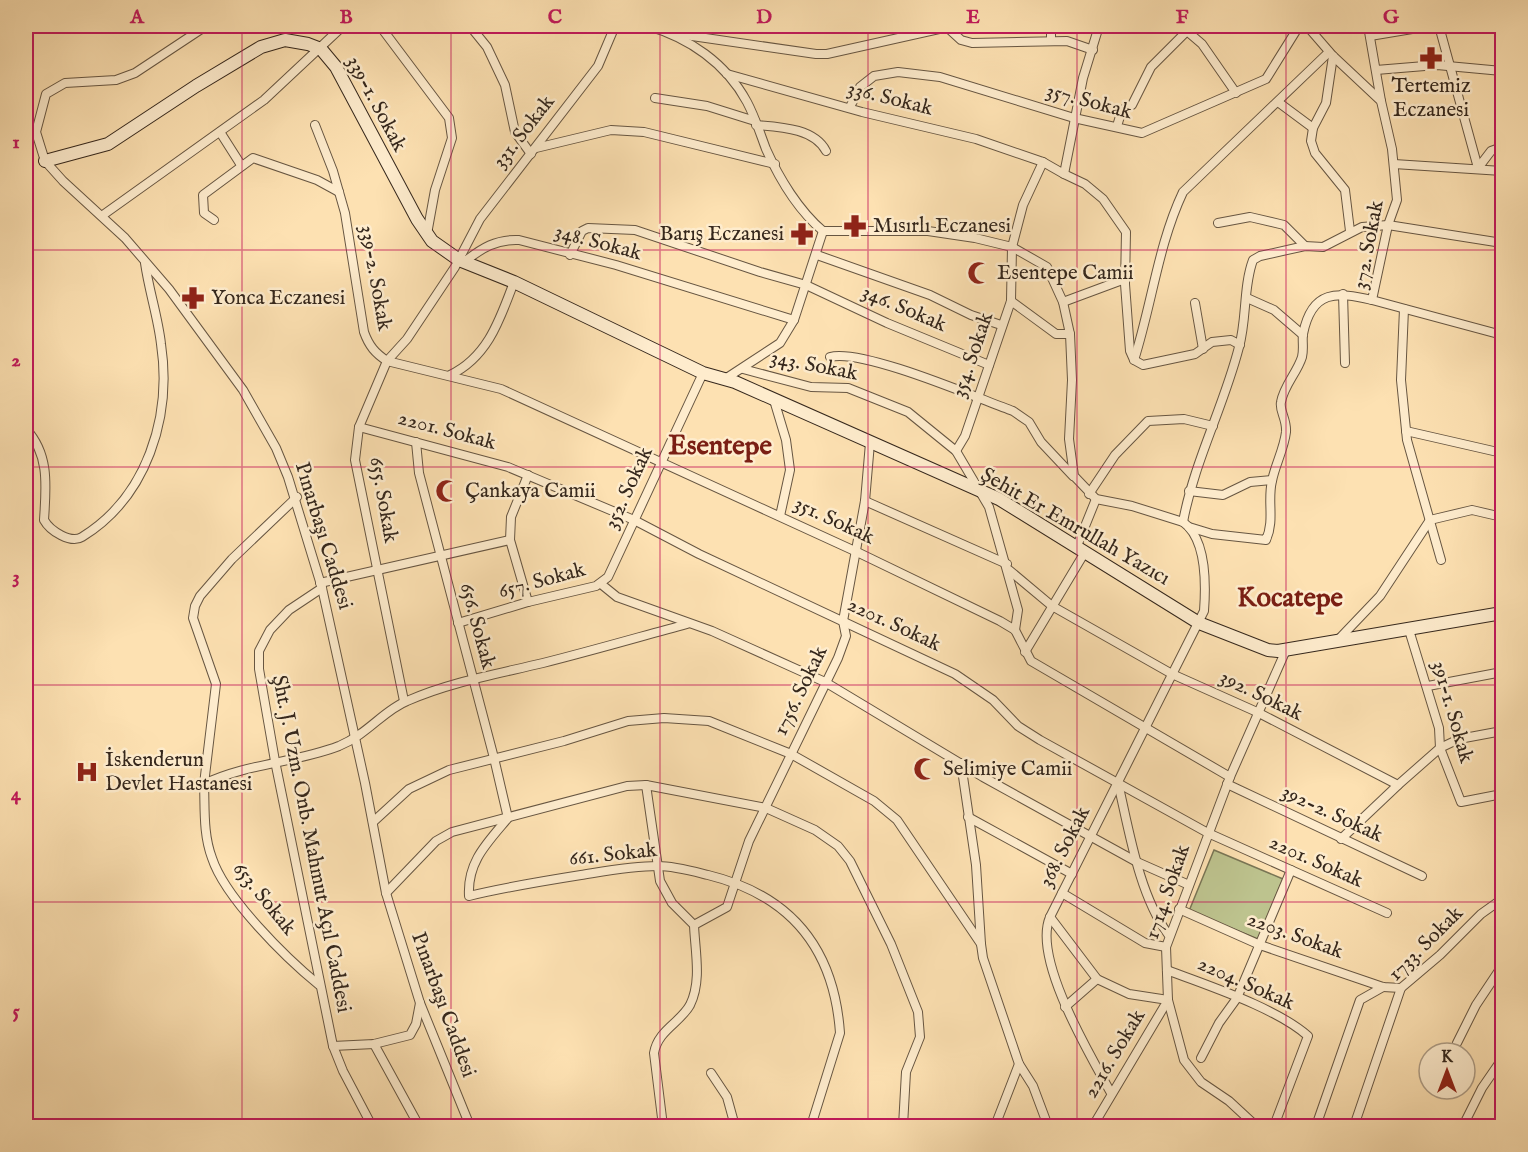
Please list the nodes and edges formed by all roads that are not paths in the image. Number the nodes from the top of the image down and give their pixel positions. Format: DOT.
graph roads {
  1 [pos="206,26"];
  2 [pos="343,26"];
  3 [pos="380,26"];
  4 [pos="470,26"];
  5 [pos="615,26"];
  6 [pos="648,26"];
  7 [pos="1051,26"];
  8 [pos="1099,26"];
  9 [pos="1299,26"];
  10 [pos="1307,26"];
  11 [pos="1368,26"];
  12 [pos="1430,26"];
  13 [pos="1439,26"];
  14 [pos="1187,27"];
  15 [pos="674,33"];
  16 [pos="1370,36"];
  17 [pos="1051,41"];
  18 [pos="321,49"];
  19 [pos="1093,50"];
  20 [pos="1331,54"];
  21 [pos="1448,66"];
  22 [pos="1376,70"];
  23 [pos="1503,71"];
  24 [pos="727,74"];
  25 [pos="1236,93"];
  26 [pos="655,98"];
  27 [pos="1381,101"];
  28 [pos="1278,102"];
  29 [pos="850,108"];
  30 [pos="1074,118"];
  31 [pos="756,123"];
  32 [pos="315,125"];
  33 [pos="1117,126"];
  34 [pos="1313,128"];
  35 [pos="220,132"];
  36 [pos="1503,147"];
  37 [pos="533,151"];
  38 [pos="826,151"];
  39 [pos="45,161"];
  40 [pos="1043,162"];
  41 [pos="775,164"];
  42 [pos="1394,164"];
  43 [pos="241,165"];
  44 [pos="1478,168"];
  45 [pos="1503,171"];
  46 [pos="1064,174"];
  47 [pos="339,192"];
  48 [pos="103,214"];
  49 [pos="214,220"];
  50 [pos="1218,223"];
  51 [pos="1388,225"];
  52 [pos="823,231"];
  53 [pos="1350,231"];
  54 [pos="427,234"];
  55 [pos="1503,243"];
  56 [pos="1305,246"];
  57 [pos="1011,247"];
  58 [pos="570,255"];
  59 [pos="818,255"];
  60 [pos="462,261"];
  61 [pos="145,263"];
  62 [pos="1125,279"];
  63 [pos="514,282"];
  64 [pos="806,285"];
  65 [pos="1343,294"];
  66 [pos="1247,298"];
  67 [pos="1372,300"];
  68 [pos="1011,301"];
  69 [pos="1063,302"];
  70 [pos="1195,303"];
  71 [pos="1404,309"];
  72 [pos="794,320"];
  73 [pos="1001,325"];
  74 [pos="1070,334"];
  75 [pos="1303,335"];
  76 [pos="1503,335"];
  77 [pos="1240,345"];
  78 [pos="1203,349"];
  79 [pos="830,357"];
  80 [pos="1134,360"];
  81 [pos="387,361"];
  82 [pos="1345,363"];
  83 [pos="989,364"];
  84 [pos="743,369"];
  85 [pos="703,373"];
  86 [pos="450,375"];
  87 [pos="725,379"];
  88 [pos="977,398"];
  89 [pos="774,399"];
  90 [pos="1213,426"];
  91 [pos="359,427"];
  92 [pos="26,429"];
  93 [pos="1406,430"];
  94 [pos="416,442"];
  95 [pos="870,443"];
  96 [pos="956,451"];
  97 [pos="1503,453"];
  98 [pos="661,462"];
  99 [pos="528,475"];
  100 [pos="1074,476"];
  101 [pos="1272,480"];
  102 [pos="1189,490"];
  103 [pos="980,491"];
  104 [pos="1092,496"];
  105 [pos="297,497"];
  106 [pos="865,501"];
  107 [pos="780,516"];
  108 [pos="1503,517"];
  109 [pos="634,520"];
  110 [pos="1430,520"];
  111 [pos="1186,525"];
  112 [pos="510,540"];
  113 [pos="1081,549"];
  114 [pos="857,552"];
  115 [pos="440,556"];
  116 [pos="1441,560"];
  117 [pos="1008,567"];
  118 [pos="378,571"];
  119 [pos="601,584"];
  120 [pos="321,586"];
  121 [pos="528,602"];
  122 [pos="1052,606"];
  123 [pos="1503,613"];
  124 [pos="843,621"];
  125 [pos="1199,622"];
  126 [pos="458,623"];
  127 [pos="687,624"];
  128 [pos="1016,630"];
  129 [pos="1409,630"];
  130 [pos="1338,640"];
  131 [pos="1286,650"];
  132 [pos="1025,652"];
  133 [pos="1503,672"];
  134 [pos="1172,674"];
  135 [pos="473,679"];
  136 [pos="825,682"];
  137 [pos="1428,686"];
  138 [pos="404,701"];
  139 [pos="1257,712"];
  140 [pos="1144,729"];
  141 [pos="1503,731"];
  142 [pos="356,738"];
  143 [pos="1440,748"];
  144 [pos="790,753"];
  145 [pos="494,758"];
  146 [pos="275,761"];
  147 [pos="961,763"];
  148 [pos="1228,781"];
  149 [pos="1118,783"];
  150 [pos="204,784"];
  151 [pos="646,785"];
  152 [pos="1398,785"];
  153 [pos="1503,794"];
  154 [pos="766,808"];
  155 [pos="968,817"];
  156 [pos="507,818"];
  157 [pos="373,822"];
  158 [pos="1208,832"];
  159 [pos="1091,837"];
  160 [pos="1341,839"];
  161 [pos="1137,862"];
  162 [pos="659,866"];
  163 [pos="1291,870"];
  164 [pos="1072,874"];
  165 [pos="1422,876"];
  166 [pos="735,882"];
  167 [pos="1189,885"];
  168 [pos="386,893"];
  169 [pos="1062,893"];
  170 [pos="1503,899"];
  171 [pos="1179,909"];
  172 [pos="1387,913"];
  173 [pos="1050,917"];
  174 [pos="694,925"];
  175 [pos="1168,934"];
  176 [pos="981,944"];
  177 [pos="1260,945"];
  178 [pos="1166,947"];
  179 [pos="1503,966"];
  180 [pos="1167,970"];
  181 [pos="1494,976"];
  182 [pos="1097,979"];
  183 [pos="1503,984"];
  184 [pos="319,986"];
  185 [pos="1383,987"];
  186 [pos="1401,988"];
  187 [pos="1237,998"];
  188 [pos="1168,1000"];
  189 [pos="420,1003"];
  190 [pos="1065,1007"];
  191 [pos="1458,1041"];
  192 [pos="374,1044"];
  193 [pos="333,1046"];
  194 [pos="1201,1058"];
  195 [pos="1503,1059"];
  196 [pos="1019,1064"];
  197 [pos="711,1073"];
  198 [pos="1111,1094"];
  199 [pos="372,1126"];
  200 [pos="419,1126"];
  201 [pos="470,1126"];
  202 [pos="663,1126"];
  203 [pos="735,1126"];
  204 [pos="811,1126"];
  205 [pos="903,1126"];
  206 [pos="995,1126"];
  207 [pos="1048,1126"];
  208 [pos="1093,1126"];
  209 [pos="1256,1126"];
  210 [pos="1274,1126"];
  211 [pos="1316,1126"];
  212 [pos="1354,1126"];
  213 [pos="1463,1126"];
  1 -- 39 [label="street, Pınarbaşı Caddesi"];
  2 -- 18 [label="street"];
  3 -- 54 [label="street"];
  4 -- 37 [label="street"];
  5 -- 37 [label="street, 331. Sokak"];
  6 -- 15 [label="street"];
  7 -- 17 [label="street"];
  8 -- 19 [label="street"];
  9 -- 25 [label="street, 357. Sokak"];
  10 -- 20 [label="street"];
  11 -- 16 [label="street, 372. Sokak"];
  12 -- 16 [label="street"];
  13 -- 21 [label="street"];
  14 -- 25 [label="street"];
  14 -- 33 [label="street"];
  15 -- 17 [label="street"];
  15 -- 24 [label="street"];
  16 -- 22 [label="street, 372. Sokak"];
  17 -- 19 [label="street"];
  18 -- 35 [label="street"];
  18 -- 39 [label="street, 339-1. Sokak"];
  18 -- 54 [label="street, 339-1. Sokak"];
  19 -- 30 [label="street"];
  20 -- 27 [label="street"];
  20 -- 28 [label="street"];
  20 -- 34 [label="street"];
  21 -- 22 [label="street"];
  21 -- 23 [label="street"];
  21 -- 44 [label="street"];
  22 -- 27 [label="street, 372. Sokak"];
  24 -- 29 [label="street, 336. Sokak"];
  24 -- 31 [label="street"];
  25 -- 33 [label="street, 357. Sokak"];
  26 -- 31 [label="street"];
  27 -- 42 [label="street, 372. Sokak"];
  28 -- 34 [label="street"];
  28 -- 80 [label="street"];
  29 -- 30 [label="street, 357. Sokak"];
  29 -- 40 [label="street, 336. Sokak"];
  30 -- 33 [label="street, 357. Sokak"];
  30 -- 46 [label="street"];
  31 -- 38 [label="street"];
  31 -- 41 [label="street"];
  32 -- 47 [label="street, 339-2. Sokak"];
  34 -- 53 [label="street"];
  35 -- 43 [label="street"];
  35 -- 48 [label="street"];
  36 -- 44 [label="street"];
  37 -- 41 [label="street"];
  37 -- 60 [label="street, 331. Sokak"];
  39 -- 48 [label="street, Pınarbaşı Caddesi"];
  40 -- 46 [label="street"];
  40 -- 57 [label="street, 354. Sokak"];
  41 -- 52 [label="street"];
  42 -- 44 [label="street"];
  42 -- 51 [label="street, 372. Sokak"];
  43 -- 47 [label="street"];
  43 -- 49 [label="street"];
  44 -- 45 [label="street"];
  46 -- 62 [label="street"];
  47 -- 81 [label="street, 339-2. Sokak"];
  48 -- 61 [label="street, Pınarbaşı Caddesi"];
  50 -- 56 [label="street"];
  51 -- 53 [label="street"];
  51 -- 55 [label="street"];
  51 -- 67 [label="street, 372. Sokak"];
  52 -- 57 [label="street"];
  52 -- 59 [label="street, 343. Sokak"];
  53 -- 56 [label="street"];
  54 -- 60 [label="street, 339-1. Sokak"];
  56 -- 66 [label="street"];
  57 -- 68 [label="street, 354. Sokak"];
  57 -- 69 [label="street"];
  58 -- 60 [label="street, 348. Sokak"];
  58 -- 64 [label="street, 346. Sokak"];
  58 -- 72 [label="street, 348. Sokak"];
  59 -- 64 [label="street, 343. Sokak"];
  59 -- 73 [label="street"];
  60 -- 63 [label="street, 339-1. Sokak"];
  60 -- 81 [label="street, 655. Sokak"];
  61 -- 92 [label="street"];
  61 -- 105 [label="street, Pınarbaşı Caddesi"];
  62 -- 69 [label="street"];
  62 -- 80 [label="street"];
  63 -- 85 [label="street, Şehit Er Emrullah Yazıcı"];
  63 -- 86 [label="street"];
  64 -- 72 [label="street, 343. Sokak"];
  64 -- 83 [label="street, 346. Sokak"];
  65 -- 67 [label="street"];
  65 -- 75 [label="street"];
  65 -- 82 [label="street"];
  66 -- 75 [label="street"];
  66 -- 77 [label="street"];
  67 -- 71 [label="street, 372. Sokak"];
  68 -- 73 [label="street, 354. Sokak"];
  68 -- 74 [label="street"];
  69 -- 74 [label="street"];
  70 -- 78 [label="street"];
  71 -- 76 [label="street, 372. Sokak"];
  71 -- 93 [label="street"];
  72 -- 84 [label="street, 343. Sokak"];
  73 -- 83 [label="street, 354. Sokak"];
  74 -- 100 [label="street"];
  75 -- 101 [label="street"];
  77 -- 78 [label="street"];
  77 -- 90 [label="street"];
  78 -- 80 [label="street"];
  79 -- 88 [label="street"];
  81 -- 86 [label="street, 351. Sokak"];
  81 -- 91 [label="street, 655. Sokak"];
  83 -- 88 [label="street, 354. Sokak"];
  84 -- 87 [label="street, 343. Sokak"];
  84 -- 96 [label="street, 343. Sokak"];
  85 -- 87 [label="street, Şehit Er Emrullah Yazıcı"];
  85 -- 98 [label="street, 352. Sokak"];
  86 -- 98 [label="street, 351. Sokak"];
  87 -- 89 [label="street, Şehit Er Emrullah Yazıcı"];
  88 -- 96 [label="street, 354. Sokak"];
  88 -- 100 [label="street"];
  89 -- 95 [label="street, Şehit Er Emrullah Yazıcı"];
  89 -- 107 [label="street"];
  90 -- 102 [label="street"];
  90 -- 104 [label="street"];
  91 -- 94 [label="street, 2201. Sokak"];
  91 -- 118 [label="street, 655. Sokak"];
  93 -- 97 [label="street"];
  93 -- 110 [label="street"];
  94 -- 99 [label="street, 2201. Sokak"];
  94 -- 115 [label="street, 656. Sokak"];
  95 -- 103 [label="street, Şehit Er Emrullah Yazıcı"];
  95 -- 106 [label="street, 1756. Sokak"];
  96 -- 103 [label="street, 343. Sokak"];
  98 -- 107 [label="street, 351. Sokak"];
  98 -- 109 [label="street, 352. Sokak"];
  99 -- 109 [label="street, 2201. Sokak"];
  99 -- 112 [label="street"];
  100 -- 104 [label="street"];
  101 -- 102 [label="street"];
  101 -- 111 [label="street"];
  102 -- 111 [label="street"];
  103 -- 113 [label="street, Şehit Er Emrullah Yazıcı"];
  103 -- 117 [label="street, 343. Sokak"];
  104 -- 111 [label="street"];
  104 -- 113 [label="street"];
  105 -- 120 [label="street, Pınarbaşı Caddesi"];
  105 -- 150 [label="street, 653. Sokak"];
  106 -- 114 [label="street, 1756. Sokak"];
  106 -- 117 [label="street, 392. Sokak"];
  107 -- 114 [label="street, 351. Sokak"];
  108 -- 110 [label="street"];
  109 -- 119 [label="street, 352. Sokak"];
  109 -- 124 [label="street, 2201. Sokak"];
  110 -- 116 [label="street"];
  110 -- 130 [label="street"];
  111 -- 125 [label="street, 368. Sokak"];
  112 -- 115 [label="street, Şht. J. Uzm. Onb. Mahmut Açıl Caddesi"];
  112 -- 121 [label="street"];
  113 -- 122 [label="street"];
  113 -- 125 [label="street, Şehit Er Emrullah Yazıcı"];
  114 -- 124 [label="street, 1756. Sokak"];
  114 -- 128 [label="street, 351. Sokak"];
  115 -- 118 [label="street, Şht. J. Uzm. Onb. Mahmut Açıl Caddesi"];
  115 -- 126 [label="street, 656. Sokak"];
  117 -- 122 [label="street, 392. Sokak"];
  117 -- 128 [label="street, 343. Sokak"];
  118 -- 120 [label="street, Şht. J. Uzm. Onb. Mahmut Açıl Caddesi"];
  118 -- 138 [label="street, 655. Sokak"];
  119 -- 121 [label="street, 657. Sokak"];
  119 -- 127 [label="street, 657. Sokak"];
  120 -- 142 [label="street, Pınarbaşı Caddesi"];
  120 -- 146 [label="street, Şht. J. Uzm. Onb. Mahmut Açıl Caddesi"];
  121 -- 126 [label="street, 657. Sokak"];
  122 -- 132 [label="street"];
  122 -- 134 [label="street, 392. Sokak"];
  123 -- 129 [label="street, Şehit Er Emrullah Yazıcı"];
  124 -- 136 [label="street, 1756. Sokak"];
  124 -- 149 [label="street, 2201. Sokak"];
  125 -- 131 [label="street, Şehit Er Emrullah Yazıcı"];
  125 -- 134 [label="street, 368. Sokak"];
  126 -- 135 [label="street, 656. Sokak"];
  127 -- 135 [label="street"];
  127 -- 136 [label="street, 657. Sokak"];
  128 -- 132 [label="street"];
  129 -- 130 [label="street, Şehit Er Emrullah Yazıcı"];
  129 -- 137 [label="street, 391-1. Sokak"];
  130 -- 131 [label="street, Şehit Er Emrullah Yazıcı"];
  131 -- 139 [label="street, 1714. Sokak"];
  132 -- 140 [label="street"];
  133 -- 137 [label="street"];
  134 -- 139 [label="street, 392. Sokak"];
  134 -- 140 [label="street, 368. Sokak"];
  135 -- 138 [label="street"];
  135 -- 145 [label="street, 656. Sokak"];
  136 -- 144 [label="street, 1756. Sokak"];
  136 -- 147 [label="street, 657. Sokak"];
  137 -- 143 [label="street, 391-1. Sokak"];
  138 -- 142 [label="street"];
  139 -- 148 [label="street, 1714. Sokak"];
  139 -- 152 [label="street, 392. Sokak"];
  140 -- 148 [label="street"];
  140 -- 149 [label="street, 368. Sokak"];
  141 -- 143 [label="street"];
  142 -- 146 [label="street"];
  142 -- 157 [label="street, Pınarbaşı Caddesi"];
  143 -- 152 [label="street"];
  143 -- 153 [label="street, 391-1. Sokak"];
  144 -- 145 [label="street"];
  144 -- 154 [label="street, 1756. Sokak"];
  144 -- 176 [label="street"];
  145 -- 156 [label="street, 656. Sokak"];
  145 -- 157 [label="street"];
  146 -- 150 [label="street"];
  146 -- 184 [label="street, Şht. J. Uzm. Onb. Mahmut Açıl Caddesi"];
  147 -- 155 [label="street"];
  147 -- 159 [label="street, 657. Sokak"];
  148 -- 158 [label="street, 1714. Sokak"];
  148 -- 160 [label="street, 392-2. Sokak"];
  149 -- 158 [label="street, 2201. Sokak"];
  149 -- 159 [label="street, 368. Sokak"];
  149 -- 161 [label="street"];
  150 -- 184 [label="street, 653. Sokak"];
  151 -- 154 [label="street"];
  151 -- 156 [label="street"];
  151 -- 162 [label="street"];
  152 -- 160 [label="street"];
  154 -- 166 [label="street, 1756. Sokak"];
  154 -- 205 [label="street"];
  155 -- 164 [label="street"];
  155 -- 176 [label="street"];
  156 -- 162 [label="street, 661. Sokak"];
  156 -- 168 [label="street"];
  157 -- 168 [label="street, Pınarbaşı Caddesi"];
  158 -- 163 [label="street, 2201. Sokak"];
  158 -- 167 [label="street, 1714. Sokak"];
  159 -- 161 [label="street, 657. Sokak"];
  159 -- 164 [label="street, 368. Sokak"];
  160 -- 165 [label="street, 392-2. Sokak"];
  161 -- 167 [label="street, 657. Sokak"];
  161 -- 175 [label="street"];
  162 -- 166 [label="street, 661. Sokak"];
  162 -- 174 [label="street"];
  163 -- 172 [label="street, 2201. Sokak"];
  163 -- 177 [label="street"];
  164 -- 169 [label="street, 368. Sokak"];
  166 -- 174 [label="street, 1756. Sokak"];
  166 -- 204 [label="street, 661. Sokak"];
  167 -- 171 [label="street, 1714. Sokak"];
  168 -- 189 [label="street, Pınarbaşı Caddesi"];
  169 -- 173 [label="street, 368. Sokak"];
  169 -- 178 [label="street"];
  170 -- 186 [label="street, 1733. Sokak"];
  171 -- 175 [label="street, 1714. Sokak"];
  171 -- 177 [label="street, 2203. Sokak"];
  173 -- 182 [label="street"];
  173 -- 190 [label="street, 368. Sokak"];
  174 -- 202 [label="street"];
  175 -- 178 [label="street, 1714. Sokak"];
  176 -- 196 [label="street"];
  177 -- 185 [label="street, 2203. Sokak"];
  177 -- 187 [label="street"];
  178 -- 180 [label="street, 1714. Sokak"];
  179 -- 181 [label="street"];
  180 -- 187 [label="street, 2204. Sokak"];
  180 -- 188 [label="street, 1714. Sokak"];
  181 -- 183 [label="street"];
  181 -- 191 [label="street"];
  182 -- 188 [label="street"];
  182 -- 190 [label="street"];
  184 -- 193 [label="street, Şht. J. Uzm. Onb. Mahmut Açıl Caddesi"];
  185 -- 186 [label="street, 2203. Sokak"];
  185 -- 211 [label="street"];
  186 -- 212 [label="street, 1733. Sokak"];
  187 -- 194 [label="street"];
  187 -- 210 [label="street, 2204. Sokak"];
  188 -- 198 [label="street, 2216. Sokak"];
  188 -- 209 [label="street, 1714. Sokak"];
  189 -- 192 [label="street"];
  189 -- 201 [label="street, Pınarbaşı Caddesi"];
  190 -- 198 [label="street, 368. Sokak"];
  192 -- 193 [label="street"];
  192 -- 200 [label="street"];
  193 -- 199 [label="street, Şht. J. Uzm. Onb. Mahmut Açıl Caddesi"];
  195 -- 213 [label="street"];
  196 -- 206 [label="street"];
  196 -- 207 [label="street"];
  197 -- 203 [label="street"];
  198 -- 208 [label="street, 2216. Sokak"];
}
